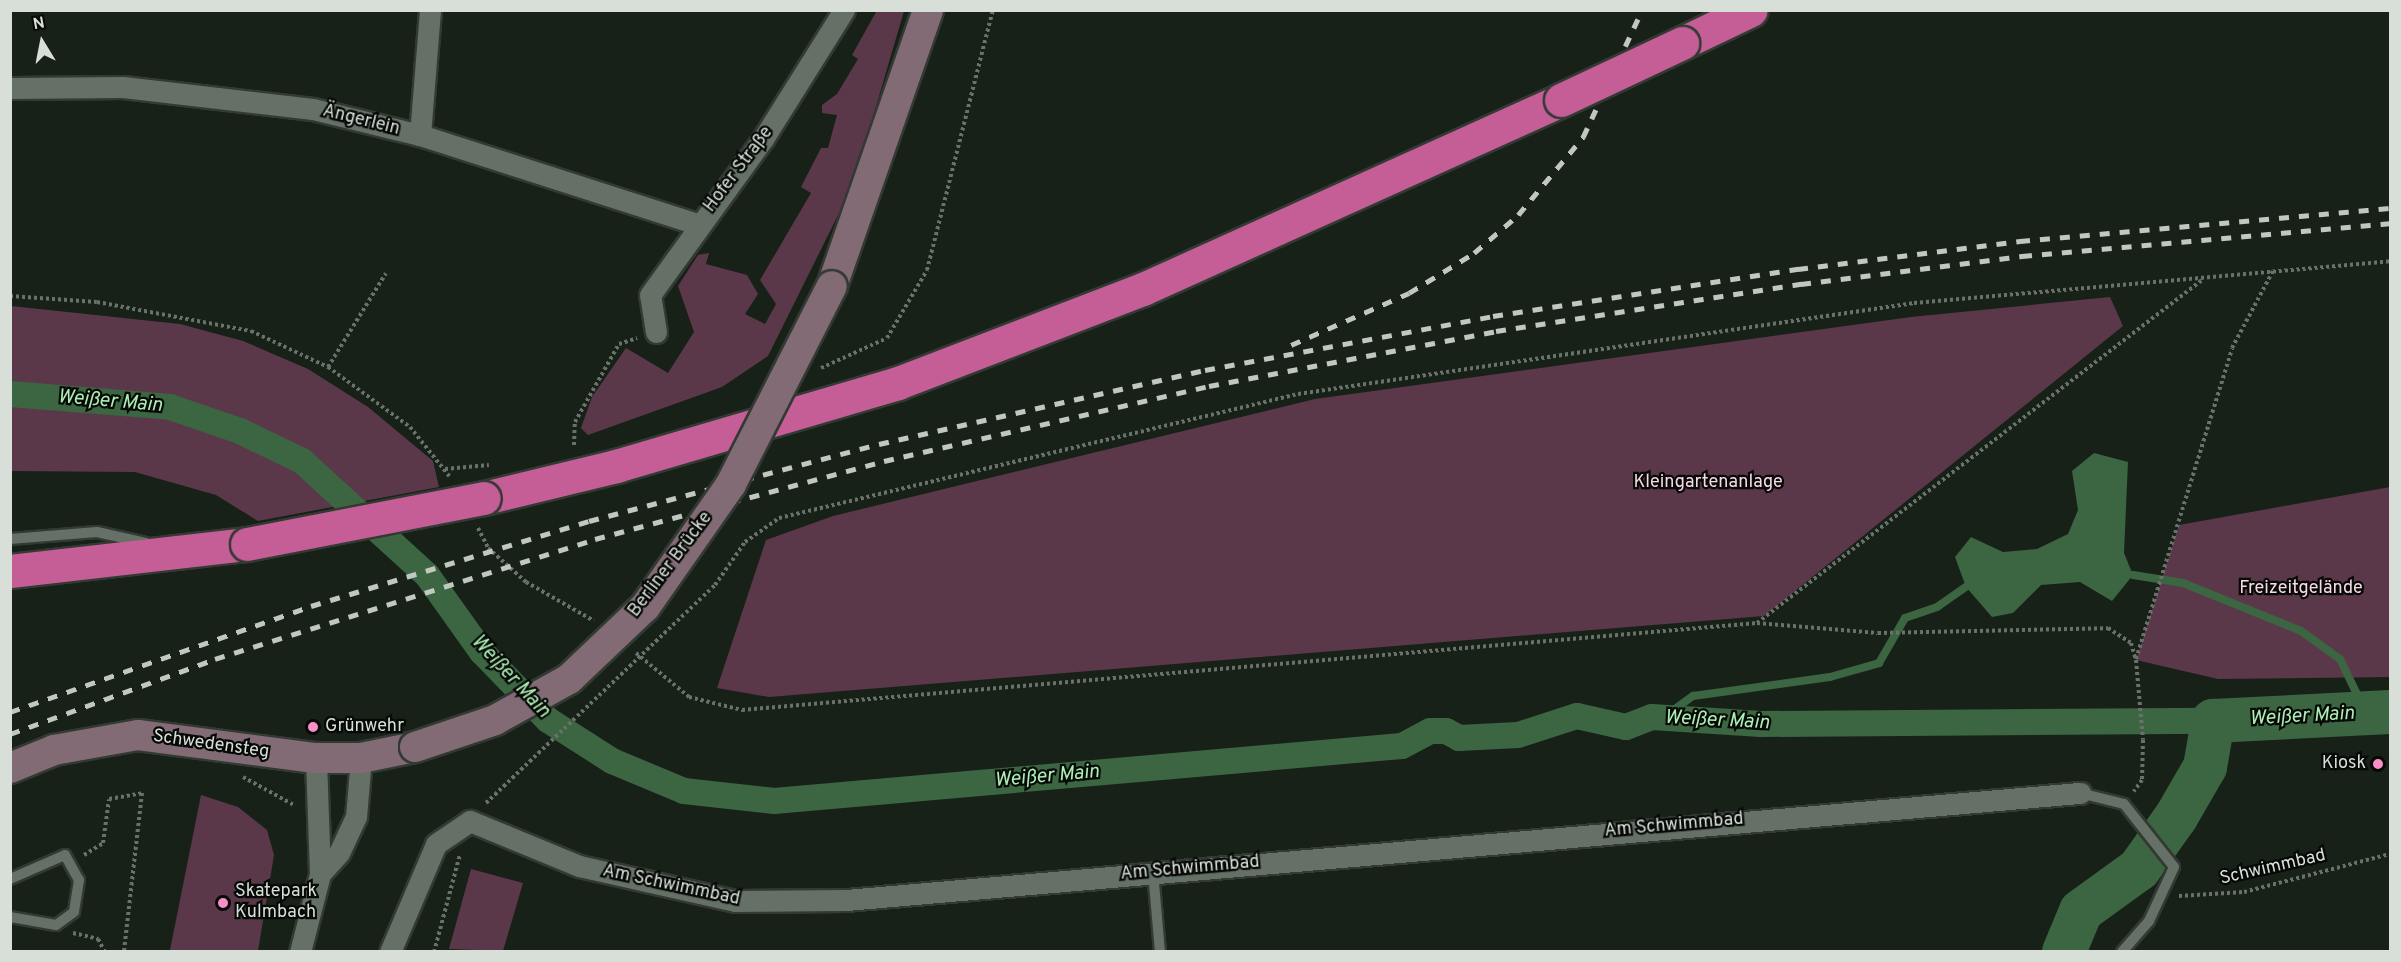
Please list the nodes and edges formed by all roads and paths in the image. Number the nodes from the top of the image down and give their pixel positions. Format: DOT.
graph roads {
  1 [pos="430,10"];
  2 [pos="844,10"];
  3 [pos="928,10"];
  4 [pos="1751,10"];
  5 [pos="10,88"];
  6 [pos="420,135"];
  7 [pos="698,224"];
  8 [pos="2391,261"];
  9 [pos="2273,271"];
  10 [pos="386,273"];
  11 [pos="2202,280"];
  12 [pos="10,296"];
  13 [pos="656,332"];
  14 [pos="328,367"];
  15 [pos="563,447"];
  16 [pos="497,463"];
  17 [pos="445,469"];
  18 [pos="471,502"];
  19 [pos="10,539"];
  20 [pos="193,553"];
  21 [pos="10,571"];
  22 [pos="597,623"];
  23 [pos="1757,623"];
  24 [pos="632,650"];
  25 [pos="640,657"];
  26 [pos="2136,660"];
  27 [pos="415,747"];
  28 [pos="316,758"];
  29 [pos="361,758"];
  30 [pos="10,768"];
  31 [pos="239,775"];
  32 [pos="503,783"];
  33 [pos="2080,793"];
  34 [pos="2124,804"];
  35 [pos="301,814"];
  36 [pos="470,821"];
  37 [pos="2391,854"];
  38 [pos="69,863"];
  39 [pos="1153,872"];
  40 [pos="320,874"];
  41 [pos="10,879"];
  42 [pos="2160,894"];
  43 [pos="10,917"];
  44 [pos="56,926"];
  45 [pos="105,951"];
  46 [pos="124,951"];
  47 [pos="301,951"];
  48 [pos="390,951"];
  49 [pos="435,951"];
  50 [pos="1160,951"];
  51 [pos="2122,951"];
  1 -- 6 [label="street"];
  2 -- 7 [label="street, Hofer Straße"];
  3 -- 27 [label="street, Berliner Brücke, bridge"];
  4 -- 18 [label="highway, bridge"];
  5 -- 6 [label="street, Ängerlein"];
  6 -- 7 [label="street, Ängerlein"];
  7 -- 13 [label="street, Hofer Straße"];
  8 -- 9 [label="path"];
  9 -- 11 [label="path"];
  9 -- 26 [label="path"];
  10 -- 14 [label="path"];
  11 -- 23 [label="path"];
  11 -- 25 [label="path"];
  12 -- 14 [label="path"];
  13 -- 15 [label="path"];
  14 -- 17 [label="path"];
  16 -- 17 [label="path"];
  17 -- 18 [label="path"];
  18 -- 20 [label="highway, bridge"];
  18 -- 22 [label="path"];
  19 -- 20 [label="lane"];
  20 -- 21 [label="highway"];
  23 -- 25 [label="path"];
  23 -- 26 [label="path"];
  24 -- 25 [label="path"];
  25 -- 32 [label="path"];
  26 -- 34 [label="path"];
  27 -- 29 [label="street, Schwedensteg"];
  28 -- 29 [label="street, Schwedensteg"];
  28 -- 30 [label="street, Schwedensteg"];
  28 -- 40 [label="street"];
  29 -- 40 [label="street"];
  31 -- 35 [label="path"];
  33 -- 34 [label="lane"];
  33 -- 39 [label="street, Am Schwimmbad"];
  34 -- 42 [label="lane"];
  36 -- 39 [label="street, Am Schwimmbad"];
  36 -- 48 [label="street"];
  36 -- 49 [label="path"];
  37 -- 42 [label="path, Schwimmbad"];
  38 -- 41 [label="lane"];
  38 -- 44 [label="lane"];
  38 -- 46 [label="path"];
  39 -- 50 [label="lane"];
  40 -- 47 [label="street"];
  42 -- 51 [label="lane"];
  43 -- 44 [label="lane"];
  44 -- 45 [label="path"];
}
